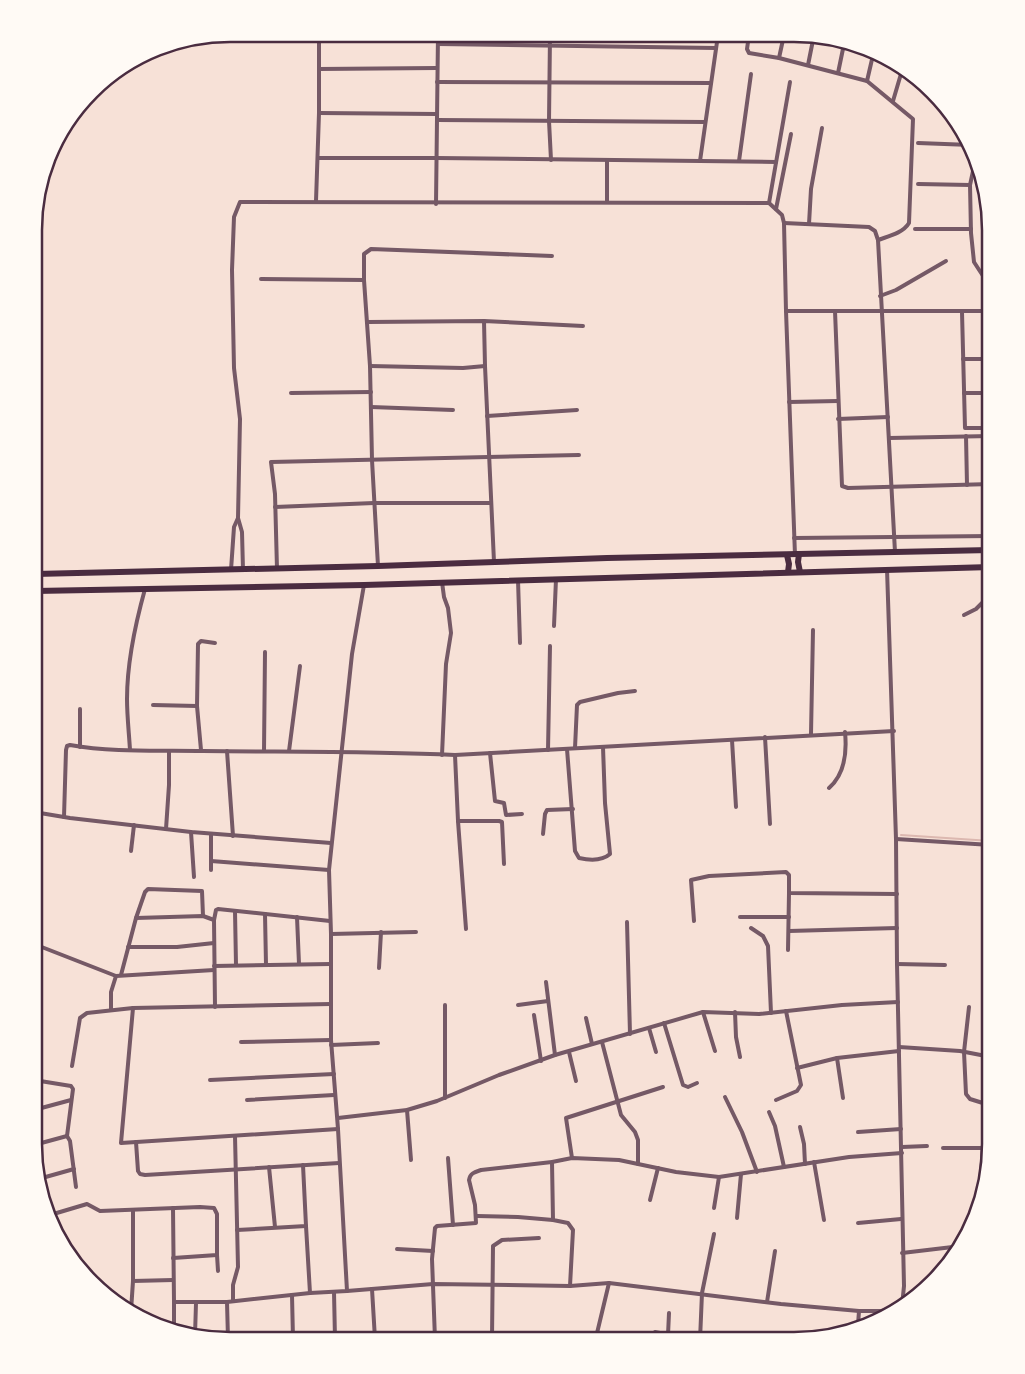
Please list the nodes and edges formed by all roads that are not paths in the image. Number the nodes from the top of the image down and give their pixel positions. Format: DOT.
graph roads {
  1 [pos="318,42"];
  2 [pos="550,42"];
  3 [pos="717,42"];
  4 [pos="748,42"];
  5 [pos="782,42"];
  6 [pos="812,43"];
  7 [pos="438,44"];
  8 [pos="550,46"];
  9 [pos="716,48"];
  10 [pos="843,49"];
  11 [pos="779,58"];
  12 [pos="872,59"];
  13 [pos="808,65"];
  14 [pos="437,68"];
  15 [pos="319,69"];
  16 [pos="838,73"];
  17 [pos="751,74"];
  18 [pos="900,75"];
  19 [pos="867,81"];
  20 [pos="437,82"];
  21 [pos="790,82"];
  22 [pos="550,83"];
  23 [pos="711,83"];
  24 [pos="893,101"];
  25 [pos="319,113"];
  26 [pos="437,114"];
  27 [pos="436,120"];
  28 [pos="549,121"];
  29 [pos="705,122"];
  30 [pos="822,128"];
  31 [pos="791,134"];
  32 [pos="918,143"];
  33 [pos="961,144"];
  34 [pos="318,158"];
  35 [pos="436,158"];
  36 [pos="551,160"];
  37 [pos="607,160"];
  38 [pos="700,161"];
  39 [pos="739,162"];
  40 [pos="776,162"];
  41 [pos="973,171"];
  42 [pos="918,184"];
  43 [pos="970,185"];
  44 [pos="316,202"];
  45 [pos="606,202"];
  46 [pos="769,203"];
  47 [pos="436,204"];
  48 [pos="776,209"];
  49 [pos="784,223"];
  50 [pos="809,224"];
  51 [pos="915,228"];
  52 [pos="970,229"];
  53 [pos="878,240"];
  54 [pos="552,256"];
  55 [pos="946,261"];
  56 [pos="982,274"];
  57 [pos="261,279"];
  58 [pos="364,280"];
  59 [pos="880,296"];
  60 [pos="786,311"];
  61 [pos="835,311"];
  62 [pos="882,311"];
  63 [pos="982,311"];
  64 [pos="962,312"];
  65 [pos="484,321"];
  66 [pos="368,322"];
  67 [pos="584,326"];
  68 [pos="963,359"];
  69 [pos="982,359"];
  70 [pos="370,366"];
  71 [pos="485,366"];
  72 [pos="371,392"];
  73 [pos="291,393"];
  74 [pos="964,393"];
  75 [pos="982,393"];
  76 [pos="838,401"];
  77 [pos="789,402"];
  78 [pos="371,407"];
  79 [pos="453,410"];
  80 [pos="577,410"];
  81 [pos="487,416"];
  82 [pos="888,417"];
  83 [pos="838,419"];
  84 [pos="982,428"];
  85 [pos="966,436"];
  86 [pos="982,436"];
  87 [pos="890,438"];
  88 [pos="579,455"];
  89 [pos="489,457"];
  90 [pos="372,460"];
  91 [pos="982,484"];
  92 [pos="967,485"];
  93 [pos="892,486"];
  94 [pos="491,502"];
  95 [pos="374,503"];
  96 [pos="275,507"];
  97 [pos="238,518"];
  98 [pos="982,536"];
  99 [pos="894,537"];
  100 [pos="794,538"];
  101 [pos="982,550"];
  102 [pos="895,552"];
  103 [pos="787,555"];
  104 [pos="797,555"];
  105 [pos="494,562"];
  106 [pos="378,566"];
  107 [pos="982,567"];
  108 [pos="277,569"];
  109 [pos="887,569"];
  110 [pos="231,570"];
  111 [pos="243,570"];
  112 [pos="788,572"];
  113 [pos="800,572"];
  114 [pos="42,574"];
  115 [pos="556,579"];
  116 [pos="518,580"];
  117 [pos="442,582"];
  118 [pos="364,585"];
  119 [pos="145,589"];
  120 [pos="42,591"];
  121 [pos="982,602"];
  122 [pos="964,615"];
  123 [pos="554,626"];
  124 [pos="813,630"];
  125 [pos="216,643"];
  126 [pos="520,643"];
  127 [pos="550,646"];
  128 [pos="265,652"];
  129 [pos="300,666"];
  130 [pos="635,691"];
  131 [pos="152,705"];
  132 [pos="198,706"];
  133 [pos="80,709"];
  134 [pos="894,730"];
  135 [pos="845,732"];
  136 [pos="810,734"];
  137 [pos="765,737"];
  138 [pos="732,740"];
  139 [pos="80,747"];
  140 [pos="604,747"];
  141 [pos="575,748"];
  142 [pos="567,749"];
  143 [pos="130,750"];
  144 [pos="200,750"];
  145 [pos="548,750"];
  146 [pos="227,751"];
  147 [pos="264,751"];
  148 [pos="289,751"];
  149 [pos="342,751"];
  150 [pos="169,752"];
  151 [pos="490,753"];
  152 [pos="442,755"];
  153 [pos="455,755"];
  154 [pos="829,788"];
  155 [pos="736,806"];
  156 [pos="573,809"];
  157 [pos="42,813"];
  158 [pos="522,814"];
  159 [pos="64,817"];
  160 [pos="458,821"];
  161 [pos="770,824"];
  162 [pos="134,825"];
  163 [pos="166,828"];
  164 [pos="191,832"];
  165 [pos="211,834"];
  166 [pos="543,834"];
  167 [pos="233,836"];
  168 [pos="896,839"];
  169 [pos="330,843"];
  170 [pos="982,844"];
  171 [pos="131,851"];
  172 [pos="211,861"];
  173 [pos="504,864"];
  174 [pos="211,870"];
  175 [pos="329,870"];
  176 [pos="194,877"];
  177 [pos="789,893"];
  178 [pos="897,894"];
  179 [pos="235,911"];
  180 [pos="265,914"];
  181 [pos="204,916"];
  182 [pos="297,917"];
  183 [pos="740,917"];
  184 [pos="789,917"];
  185 [pos="136,918"];
  186 [pos="214,920"];
  187 [pos="330,921"];
  188 [pos="694,921"];
  189 [pos="627,922"];
  190 [pos="751,928"];
  191 [pos="897,928"];
  192 [pos="466,929"];
  193 [pos="789,931"];
  194 [pos="381,932"];
  195 [pos="416,932"];
  196 [pos="331,934"];
  197 [pos="214,943"];
  198 [pos="42,947"];
  199 [pos="128,947"];
  200 [pos="788,950"];
  201 [pos="299,964"];
  202 [pos="331,964"];
  203 [pos="897,964"];
  204 [pos="266,965"];
  205 [pos="944,965"];
  206 [pos="236,966"];
  207 [pos="214,968"];
  208 [pos="379,968"];
  209 [pos="121,975"];
  210 [pos="116,976"];
  211 [pos="546,982"];
  212 [pos="548,1001"];
  213 [pos="898,1002"];
  214 [pos="331,1004"];
  215 [pos="445,1005"];
  216 [pos="518,1005"];
  217 [pos="215,1007"];
  218 [pos="969,1007"];
  219 [pos="133,1008"];
  220 [pos="111,1010"];
  221 [pos="786,1011"];
  222 [pos="703,1012"];
  223 [pos="735,1012"];
  224 [pos="771,1013"];
  225 [pos="534,1015"];
  226 [pos="586,1018"];
  227 [pos="664,1023"];
  228 [pos="650,1028"];
  229 [pos="630,1034"];
  230 [pos="240,1042"];
  231 [pos="331,1042"];
  232 [pos="602,1042"];
  233 [pos="378,1043"];
  234 [pos="592,1044"];
  235 [pos="899,1049"];
  236 [pos="715,1051"];
  237 [pos="569,1052"];
  238 [pos="656,1052"];
  239 [pos="964,1052"];
  240 [pos="555,1055"];
  241 [pos="982,1055"];
  242 [pos="740,1057"];
  243 [pos="837,1058"];
  244 [pos="541,1061"];
  245 [pos="72,1066"];
  246 [pos="797,1068"];
  247 [pos="334,1074"];
  248 [pos="210,1080"];
  249 [pos="42,1081"];
  250 [pos="576,1081"];
  251 [pos="697,1083"];
  252 [pos="663,1087"];
  253 [pos="334,1095"];
  254 [pos="725,1096"];
  255 [pos="445,1098"];
  256 [pos="843,1098"];
  257 [pos="71,1100"];
  258 [pos="247,1100"];
  259 [pos="776,1100"];
  260 [pos="617,1102"];
  261 [pos="982,1102"];
  262 [pos="42,1108"];
  263 [pos="407,1110"];
  264 [pos="769,1112"];
  265 [pos="338,1118"];
  266 [pos="800,1127"];
  267 [pos="338,1129"];
  268 [pos="901,1129"];
  269 [pos="858,1132"];
  270 [pos="67,1136"];
  271 [pos="235,1136"];
  272 [pos="136,1142"];
  273 [pos="42,1143"];
  274 [pos="902,1146"];
  275 [pos="927,1146"];
  276 [pos="943,1148"];
  277 [pos="982,1148"];
  278 [pos="902,1153"];
  279 [pos="448,1158"];
  280 [pos="572,1158"];
  281 [pos="411,1160"];
  282 [pos="552,1162"];
  283 [pos="814,1162"];
  284 [pos="340,1163"];
  285 [pos="638,1164"];
  286 [pos="806,1164"];
  287 [pos="303,1165"];
  288 [pos="269,1167"];
  289 [pos="784,1167"];
  290 [pos="658,1168"];
  291 [pos="74,1169"];
  292 [pos="237,1169"];
  293 [pos="757,1172"];
  294 [pos="741,1174"];
  295 [pos="46,1177"];
  296 [pos="719,1177"];
  297 [pos="76,1186"];
  298 [pos="650,1200"];
  299 [pos="173,1208"];
  300 [pos="714,1208"];
  301 [pos="133,1210"];
  302 [pos="56,1213"];
  303 [pos="477,1216"];
  304 [pos="737,1218"];
  305 [pos="901,1219"];
  306 [pos="553,1220"];
  307 [pos="824,1220"];
  308 [pos="858,1223"];
  309 [pos="453,1225"];
  310 [pos="306,1226"];
  311 [pos="275,1227"];
  312 [pos="237,1230"];
  313 [pos="714,1234"];
  314 [pos="539,1238"];
  315 [pos="952,1247"];
  316 [pos="397,1248"];
  317 [pos="433,1250"];
  318 [pos="775,1251"];
  319 [pos="902,1253"];
  320 [pos="218,1255"];
  321 [pos="173,1258"];
  322 [pos="218,1271"];
  323 [pos="174,1280"];
  324 [pos="133,1281"];
  325 [pos="609,1282"];
  326 [pos="434,1284"];
  327 [pos="493,1286"];
  328 [pos="570,1286"];
  329 [pos="372,1289"];
  330 [pos="334,1292"];
  331 [pos="347,1292"];
  332 [pos="310,1293"];
  333 [pos="702,1293"];
  334 [pos="292,1295"];
  335 [pos="902,1298"];
  336 [pos="233,1300"];
  337 [pos="174,1302"];
  338 [pos="227,1302"];
  339 [pos="767,1302"];
  340 [pos="196,1303"];
  341 [pos="132,1304"];
  342 [pos="859,1311"];
  343 [pos="880,1311"];
  344 [pos="669,1314"];
  345 [pos="858,1320"];
  346 [pos="174,1323"];
  347 [pos="195,1328"];
  348 [pos="228,1332"];
  349 [pos="293,1332"];
  350 [pos="335,1332"];
  351 [pos="375,1332"];
  352 [pos="435,1332"];
  353 [pos="492,1332"];
  354 [pos="596,1332"];
  355 [pos="668,1332"];
  356 [pos="700,1332"];
  1 -- 15 [label="street"];
  2 -- 8 [label="street"];
  3 -- 9 [label="street"];
  4 -- 11 [label="street"];
  5 -- 11 [label="street"];
  6 -- 13 [label="street"];
  7 -- 8 [label="street"];
  7 -- 14 [label="street"];
  8 -- 9 [label="street"];
  8 -- 22 [label="street"];
  9 -- 23 [label="street"];
  10 -- 16 [label="street"];
  11 -- 13 [label="street"];
  12 -- 19 [label="street"];
  13 -- 16 [label="street"];
  14 -- 15 [label="street"];
  14 -- 20 [label="street"];
  15 -- 25 [label="street"];
  16 -- 19 [label="street"];
  17 -- 39 [label="street"];
  18 -- 24 [label="street"];
  19 -- 24 [label="street"];
  20 -- 22 [label="street"];
  20 -- 26 [label="street"];
  21 -- 40 [label="street"];
  22 -- 23 [label="street"];
  22 -- 28 [label="street"];
  23 -- 29 [label="street"];
  24 -- 53 [label="street"];
  25 -- 26 [label="street"];
  25 -- 34 [label="street"];
  26 -- 27 [label="street"];
  27 -- 28 [label="street"];
  27 -- 35 [label="street"];
  28 -- 29 [label="street"];
  28 -- 36 [label="street"];
  29 -- 38 [label="street"];
  30 -- 50 [label="street"];
  31 -- 48 [label="street"];
  32 -- 33 [label="street"];
  34 -- 35 [label="street"];
  34 -- 44 [label="street"];
  35 -- 36 [label="street"];
  35 -- 47 [label="street"];
  36 -- 37 [label="street"];
  37 -- 38 [label="street"];
  37 -- 45 [label="street"];
  38 -- 39 [label="street"];
  39 -- 40 [label="street"];
  40 -- 46 [label="street"];
  41 -- 43 [label="street"];
  42 -- 43 [label="street"];
  43 -- 52 [label="street"];
  44 -- 47 [label="street"];
  44 -- 97 [label="street"];
  45 -- 46 [label="street"];
  45 -- 47 [label="street"];
  46 -- 48 [label="street"];
  48 -- 49 [label="street"];
  49 -- 50 [label="street"];
  49 -- 60 [label="street"];
  50 -- 53 [label="street"];
  51 -- 52 [label="street"];
  52 -- 56 [label="street"];
  53 -- 59 [label="street"];
  54 -- 58 [label="street"];
  55 -- 59 [label="street"];
  57 -- 58 [label="street"];
  58 -- 66 [label="street"];
  59 -- 62 [label="street"];
  60 -- 61 [label="street"];
  60 -- 77 [label="street"];
  61 -- 62 [label="street"];
  61 -- 76 [label="street"];
  62 -- 64 [label="street"];
  62 -- 82 [label="street"];
  63 -- 64 [label="street"];
  64 -- 68 [label="street"];
  65 -- 66 [label="street"];
  65 -- 67 [label="street"];
  65 -- 71 [label="street"];
  66 -- 70 [label="street"];
  68 -- 69 [label="street"];
  68 -- 74 [label="street"];
  70 -- 71 [label="street"];
  70 -- 72 [label="street"];
  71 -- 81 [label="street"];
  72 -- 73 [label="street"];
  72 -- 78 [label="street"];
  74 -- 75 [label="street"];
  74 -- 84 [label="street"];
  76 -- 77 [label="street"];
  76 -- 83 [label="street"];
  77 -- 100 [label="street"];
  78 -- 79 [label="street"];
  78 -- 90 [label="street"];
  80 -- 81 [label="street"];
  81 -- 89 [label="street"];
  82 -- 83 [label="street"];
  82 -- 87 [label="street"];
  83 -- 93 [label="street"];
  85 -- 86 [label="street"];
  85 -- 87 [label="street"];
  85 -- 92 [label="street"];
  87 -- 93 [label="street"];
  88 -- 89 [label="street"];
  89 -- 90 [label="street"];
  89 -- 94 [label="street"];
  90 -- 95 [label="street"];
  90 -- 96 [label="street"];
  91 -- 92 [label="street"];
  92 -- 93 [label="street"];
  93 -- 99 [label="street"];
  94 -- 95 [label="street"];
  94 -- 105 [label="street"];
  95 -- 96 [label="street"];
  95 -- 106 [label="street"];
  96 -- 108 [label="street"];
  97 -- 110 [label="street"];
  97 -- 111 [label="street"];
  98 -- 99 [label="street"];
  99 -- 100 [label="street"];
  99 -- 102 [label="street"];
  100 -- 104 [label="street"];
  101 -- 102 [label="main road"];
  102 -- 104 [label="main road"];
  103 -- 104 [label="main road"];
  103 -- 105 [label="main road"];
  103 -- 112 [label="main road"];
  104 -- 113 [label="main road"];
  105 -- 106 [label="main road"];
  106 -- 108 [label="main road"];
  107 -- 109 [label="main road"];
  108 -- 111 [label="main road"];
  109 -- 113 [label="main road"];
  109 -- 134 [label="street"];
  110 -- 111 [label="main road"];
  110 -- 114 [label="main road"];
  112 -- 113 [label="main road"];
  112 -- 115 [label="main road"];
  115 -- 116 [label="main road"];
  115 -- 123 [label="street"];
  116 -- 117 [label="main road"];
  116 -- 126 [label="street"];
  117 -- 118 [label="main road"];
  117 -- 152 [label="street"];
  118 -- 119 [label="main road"];
  118 -- 149 [label="street"];
  119 -- 120 [label="main road"];
  119 -- 143 [label="street"];
  121 -- 122 [label="street"];
  124 -- 136 [label="street"];
  125 -- 132 [label="street"];
  127 -- 145 [label="street"];
  128 -- 147 [label="street"];
  129 -- 148 [label="street"];
  130 -- 141 [label="street"];
  131 -- 132 [label="street"];
  132 -- 144 [label="street"];
  133 -- 139 [label="street"];
  134 -- 135 [label="street"];
  134 -- 168 [label="street"];
  135 -- 136 [label="street"];
  135 -- 154 [label="street"];
  136 -- 137 [label="street"];
  137 -- 138 [label="street"];
  137 -- 161 [label="street"];
  138 -- 140 [label="street"];
  138 -- 155 [label="street"];
  139 -- 143 [label="street"];
  139 -- 159 [label="street"];
  140 -- 141 [label="street"];
  140 -- 156 [label="street"];
  141 -- 142 [label="street"];
  142 -- 145 [label="street"];
  142 -- 156 [label="street"];
  143 -- 150 [label="street"];
  144 -- 146 [label="street"];
  144 -- 150 [label="street"];
  145 -- 151 [label="street"];
  146 -- 147 [label="street"];
  146 -- 167 [label="street"];
  147 -- 148 [label="street"];
  148 -- 149 [label="street"];
  149 -- 152 [label="street"];
  149 -- 169 [label="street"];
  150 -- 163 [label="street"];
  151 -- 153 [label="street"];
  151 -- 158 [label="street"];
  152 -- 153 [label="street"];
  153 -- 160 [label="street"];
  156 -- 166 [label="street"];
  157 -- 159 [label="street"];
  159 -- 162 [label="street"];
  160 -- 173 [label="street"];
  160 -- 192 [label="street"];
  162 -- 163 [label="street"];
  162 -- 171 [label="street"];
  163 -- 164 [label="street"];
  164 -- 165 [label="street"];
  164 -- 176 [label="street"];
  165 -- 167 [label="street"];
  165 -- 172 [label="street"];
  167 -- 169 [label="street"];
  168 -- 170 [label="street"];
  168 -- 178 [label="street"];
  169 -- 175 [label="street"];
  172 -- 174 [label="street"];
  172 -- 175 [label="street"];
  175 -- 187 [label="street"];
  177 -- 178 [label="street"];
  177 -- 184 [label="street"];
  177 -- 188 [label="street"];
  178 -- 191 [label="street"];
  179 -- 180 [label="street"];
  179 -- 186 [label="street"];
  179 -- 206 [label="street"];
  180 -- 182 [label="street"];
  180 -- 204 [label="street"];
  181 -- 185 [label="street"];
  181 -- 185 [label="street"];
  181 -- 186 [label="street"];
  182 -- 187 [label="street"];
  182 -- 201 [label="street"];
  183 -- 184 [label="street"];
  184 -- 193 [label="street"];
  185 -- 199 [label="street"];
  186 -- 197 [label="street"];
  187 -- 196 [label="street"];
  189 -- 229 [label="street"];
  190 -- 224 [label="street"];
  191 -- 193 [label="street"];
  191 -- 203 [label="street"];
  193 -- 200 [label="street"];
  194 -- 195 [label="street"];
  194 -- 196 [label="street"];
  194 -- 208 [label="street"];
  196 -- 202 [label="street"];
  197 -- 199 [label="street"];
  197 -- 207 [label="street"];
  198 -- 210 [label="street"];
  199 -- 209 [label="street"];
  201 -- 202 [label="street"];
  201 -- 204 [label="street"];
  202 -- 214 [label="street"];
  203 -- 205 [label="street"];
  203 -- 213 [label="street"];
  204 -- 206 [label="street"];
  206 -- 207 [label="street"];
  207 -- 209 [label="street"];
  207 -- 217 [label="street"];
  209 -- 210 [label="street"];
  210 -- 220 [label="street"];
  211 -- 212 [label="street"];
  212 -- 216 [label="street"];
  212 -- 240 [label="street"];
  213 -- 221 [label="street"];
  213 -- 235 [label="street"];
  214 -- 217 [label="street"];
  214 -- 231 [label="street"];
  215 -- 255 [label="street"];
  217 -- 219 [label="street"];
  218 -- 239 [label="street"];
  219 -- 220 [label="street"];
  219 -- 272 [label="street"];
  220 -- 245 [label="street"];
  221 -- 224 [label="street"];
  221 -- 246 [label="street"];
  222 -- 223 [label="street"];
  222 -- 227 [label="street"];
  222 -- 236 [label="street"];
  223 -- 224 [label="street"];
  223 -- 242 [label="street"];
  225 -- 244 [label="street"];
  226 -- 234 [label="street"];
  227 -- 228 [label="street"];
  227 -- 251 [label="street"];
  228 -- 229 [label="street"];
  228 -- 238 [label="street"];
  229 -- 232 [label="street"];
  230 -- 231 [label="street"];
  231 -- 233 [label="street"];
  231 -- 247 [label="street"];
  232 -- 234 [label="street"];
  232 -- 260 [label="street"];
  234 -- 237 [label="street"];
  235 -- 239 [label="street"];
  235 -- 243 [label="street"];
  235 -- 268 [label="street"];
  237 -- 240 [label="street"];
  237 -- 250 [label="street"];
  239 -- 241 [label="street"];
  239 -- 261 [label="street"];
  240 -- 244 [label="street"];
  243 -- 246 [label="street"];
  243 -- 256 [label="street"];
  244 -- 255 [label="street"];
  246 -- 259 [label="street"];
  247 -- 248 [label="street"];
  247 -- 253 [label="street"];
  249 -- 257 [label="street"];
  252 -- 260 [label="street"];
  253 -- 258 [label="street"];
  253 -- 265 [label="street"];
  254 -- 293 [label="street"];
  255 -- 263 [label="street"];
  257 -- 262 [label="street"];
  257 -- 270 [label="street"];
  260 -- 280 [label="street"];
  260 -- 285 [label="street"];
  263 -- 265 [label="street"];
  263 -- 281 [label="street"];
  264 -- 289 [label="street"];
  265 -- 267 [label="street"];
  266 -- 286 [label="street"];
  267 -- 271 [label="street"];
  267 -- 284 [label="street"];
  268 -- 269 [label="street"];
  268 -- 274 [label="street"];
  270 -- 273 [label="street"];
  270 -- 291 [label="street"];
  271 -- 272 [label="street"];
  271 -- 292 [label="street"];
  272 -- 292 [label="street"];
  274 -- 275 [label="street"];
  274 -- 278 [label="street"];
  276 -- 277 [label="street"];
  278 -- 283 [label="street"];
  278 -- 305 [label="street"];
  279 -- 309 [label="street"];
  280 -- 282 [label="street"];
  280 -- 285 [label="street"];
  282 -- 303 [label="street"];
  282 -- 306 [label="street"];
  283 -- 286 [label="street"];
  283 -- 307 [label="street"];
  284 -- 287 [label="street"];
  284 -- 331 [label="street"];
  285 -- 290 [label="street"];
  286 -- 289 [label="street"];
  287 -- 288 [label="street"];
  287 -- 310 [label="street"];
  288 -- 292 [label="street"];
  288 -- 311 [label="street"];
  289 -- 293 [label="street"];
  290 -- 296 [label="street"];
  290 -- 298 [label="street"];
  291 -- 295 [label="street"];
  291 -- 297 [label="street"];
  292 -- 312 [label="street"];
  293 -- 294 [label="street"];
  294 -- 296 [label="street"];
  294 -- 304 [label="street"];
  296 -- 300 [label="street"];
  299 -- 301 [label="street"];
  299 -- 320 [label="street"];
  299 -- 321 [label="street"];
  301 -- 302 [label="street"];
  301 -- 324 [label="street"];
  303 -- 306 [label="street"];
  303 -- 309 [label="street"];
  305 -- 308 [label="street"];
  305 -- 319 [label="street"];
  306 -- 328 [label="street"];
  309 -- 317 [label="street"];
  310 -- 311 [label="street"];
  310 -- 332 [label="street"];
  311 -- 312 [label="street"];
  312 -- 336 [label="street"];
  313 -- 333 [label="street"];
  314 -- 327 [label="street"];
  315 -- 319 [label="street"];
  316 -- 317 [label="street"];
  317 -- 326 [label="street"];
  318 -- 339 [label="street"];
  319 -- 335 [label="street"];
  320 -- 321 [label="street"];
  320 -- 322 [label="street"];
  321 -- 323 [label="street"];
  323 -- 324 [label="street"];
  323 -- 337 [label="street"];
  324 -- 341 [label="street"];
  325 -- 328 [label="street"];
  325 -- 333 [label="street"];
  325 -- 354 [label="street"];
  326 -- 327 [label="street"];
  326 -- 329 [label="street"];
  326 -- 352 [label="street"];
  327 -- 328 [label="street"];
  327 -- 353 [label="street"];
  329 -- 331 [label="street"];
  329 -- 351 [label="street"];
  330 -- 331 [label="street"];
  330 -- 332 [label="street"];
  330 -- 350 [label="street"];
  332 -- 334 [label="street"];
  333 -- 339 [label="street"];
  333 -- 356 [label="street"];
  334 -- 336 [label="street"];
  334 -- 349 [label="street"];
  336 -- 338 [label="street"];
  337 -- 340 [label="street"];
  337 -- 346 [label="street"];
  338 -- 340 [label="street"];
  338 -- 348 [label="street"];
  339 -- 342 [label="street"];
  340 -- 347 [label="street"];
  342 -- 343 [label="street"];
  342 -- 345 [label="street"];
  344 -- 355 [label="street"];
}
